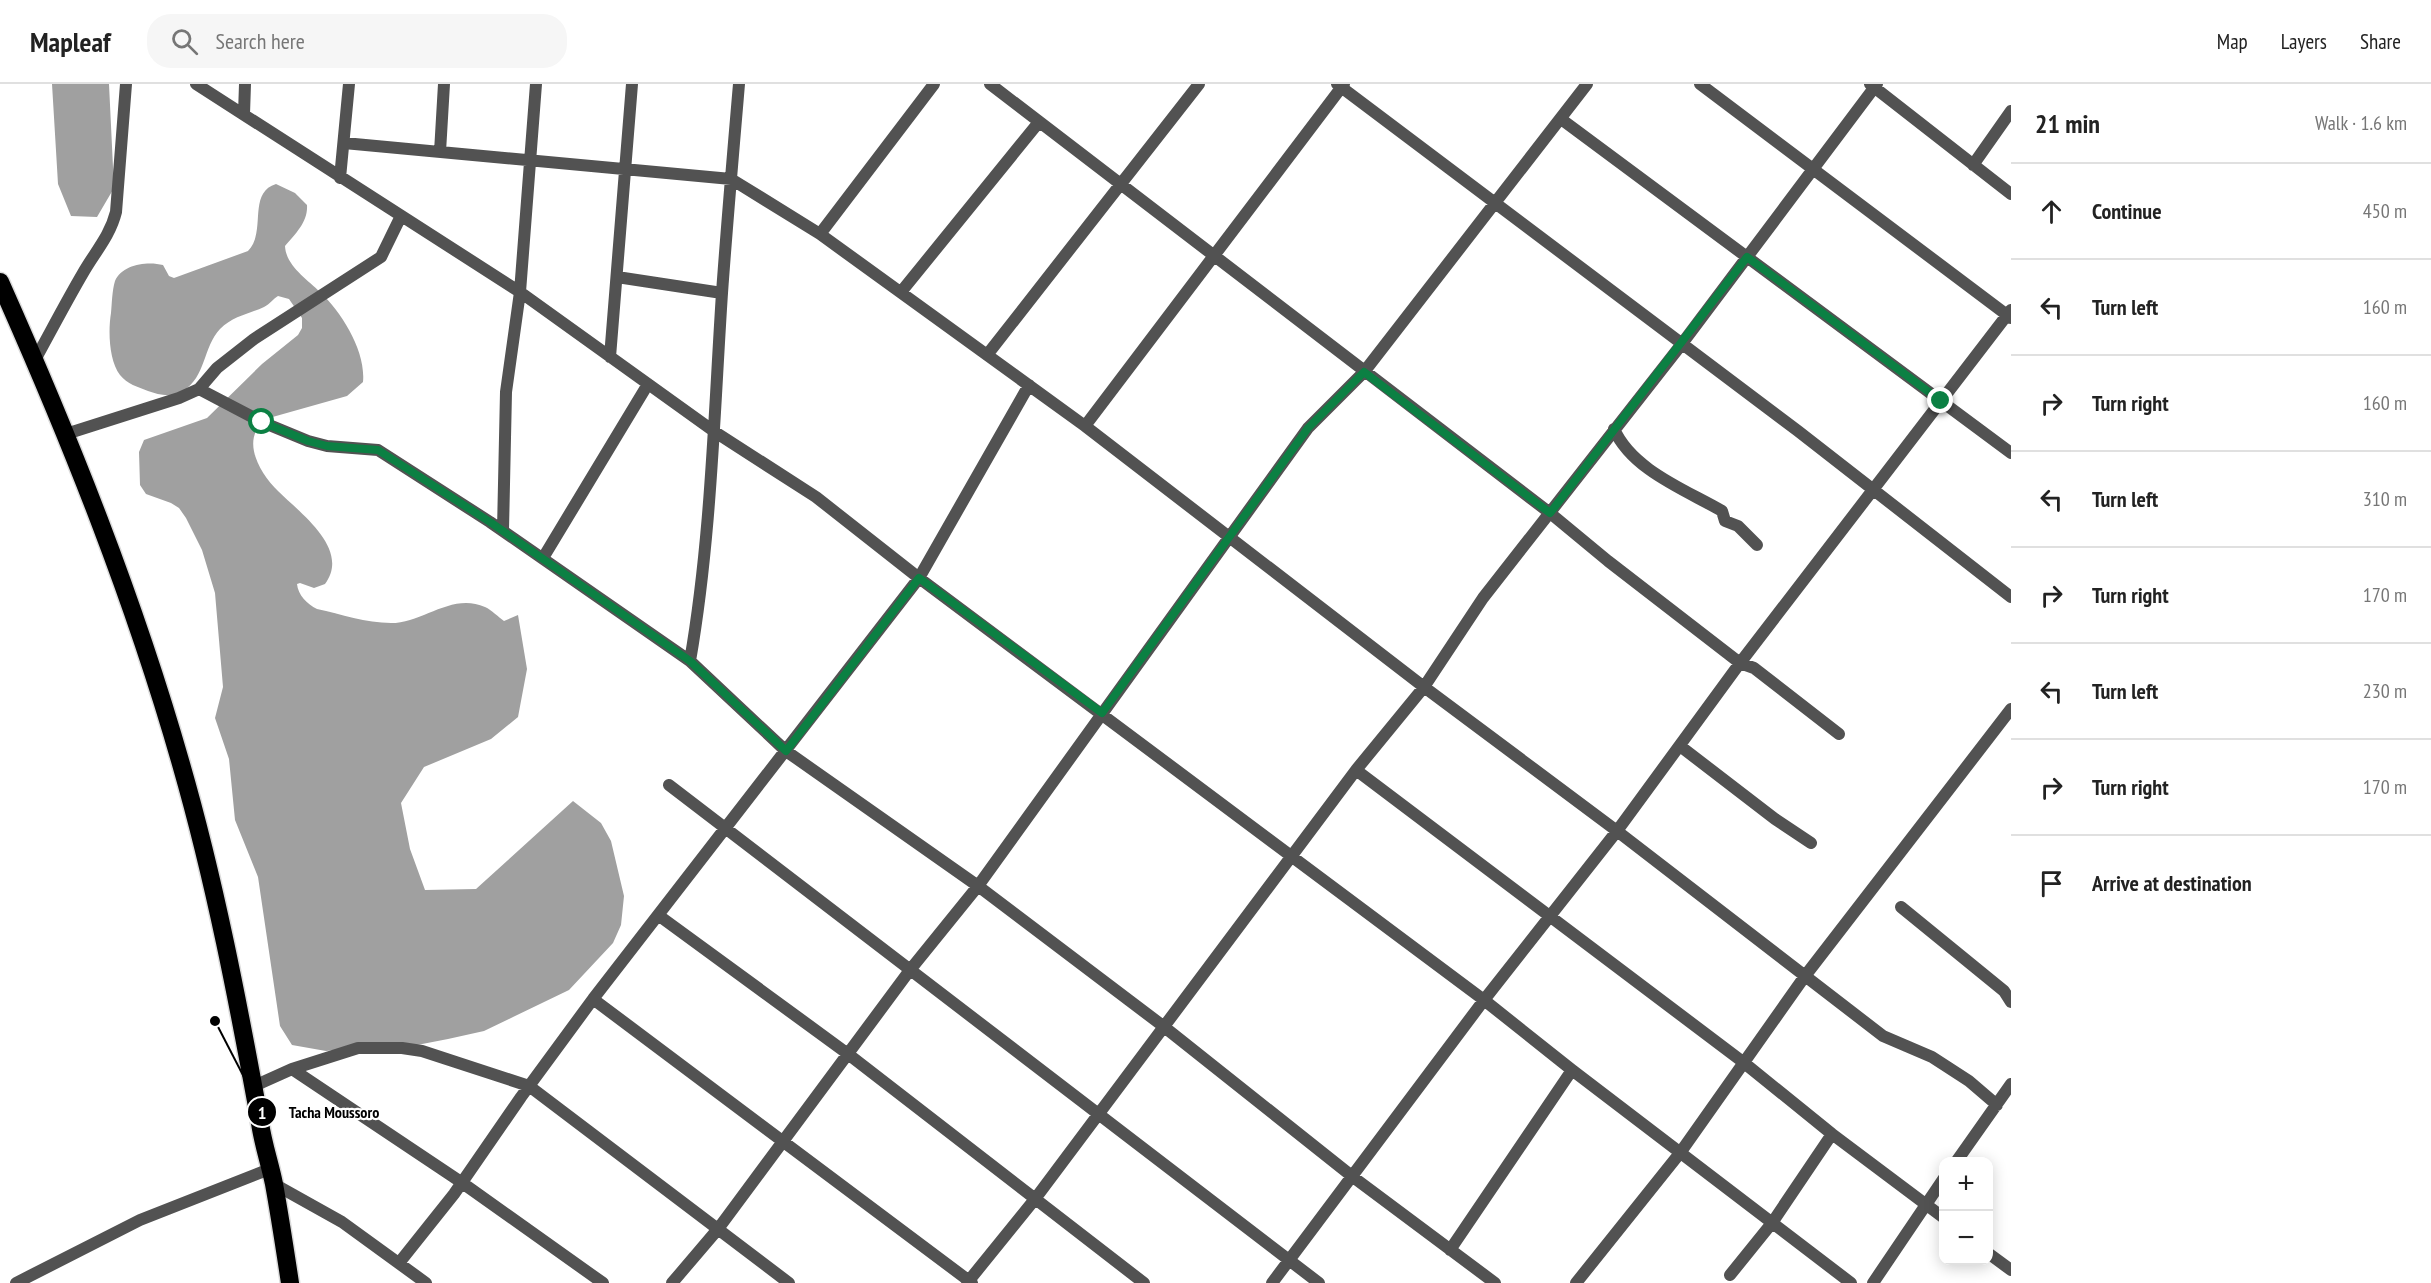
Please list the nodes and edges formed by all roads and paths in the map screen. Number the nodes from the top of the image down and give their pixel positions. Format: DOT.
graph roads {
  1 [pos="126,84"];
  2 [pos="196,84"];
  3 [pos="245,84"];
  4 [pos="349,84"];
  5 [pos="444,84"];
  6 [pos="536,84"];
  7 [pos="632,84"];
  8 [pos="739,84"];
  9 [pos="934,84"];
  10 [pos="990,84"];
  11 [pos="1199,84"];
  12 [pos="1587,84"];
  13 [pos="1700,84"];
  14 [pos="1341,85"];
  15 [pos="1874,85"];
  16 [pos="2011,111"];
  17 [pos="244,114"];
  18 [pos="1561,119"];
  19 [pos="1040,122"];
  20 [pos="344,143"];
  21 [pos="440,152"];
  22 [pos="530,160"];
  23 [pos="1973,165"];
  24 [pos="626,168"];
  25 [pos="1813,170"];
  26 [pos="340,178"];
  27 [pos="731,179"];
  28 [pos="1120,184"];
  29 [pos="2011,194"];
  30 [pos="1495,204"];
  31 [pos="401,216"];
  32 [pos="820,234"];
  33 [pos="1213,256"];
  34 [pos="1747,257"];
  35 [pos="617,277"];
  36 [pos="0,282"];
  37 [pos="520,292"];
  38 [pos="901,292"];
  39 [pos="723,293"];
  40 [pos="2010,314"];
  41 [pos="1681,345"];
  42 [pos="987,355"];
  43 [pos="610,357"];
  44 [pos="35,360"];
  45 [pos="1364,372"];
  46 [pos="648,384"];
  47 [pos="1029,385"];
  48 [pos="199,389"];
  49 [pos="1941,401"];
  50 [pos="1085,426"];
  51 [pos="1614,429"];
  52 [pos="715,432"];
  53 [pos="66,434"];
  54 [pos="2011,453"];
  55 [pos="1873,491"];
  56 [pos="1550,513"];
  57 [pos="503,530"];
  58 [pos="1229,537"];
  59 [pos="1756,545"];
  60 [pos="543,558"];
  61 [pos="919,578"];
  62 [pos="2011,597"];
  63 [pos="690,661"];
  64 [pos="1740,663"];
  65 [pos="1424,687"];
  66 [pos="2011,709"];
  67 [pos="1102,713"];
  68 [pos="1839,734"];
  69 [pos="1680,746"];
  70 [pos="786,751"];
  71 [pos="1356,770"];
  72 [pos="669,785"];
  73 [pos="725,830"];
  74 [pos="1617,831"];
  75 [pos="1811,843"];
  76 [pos="1293,855"];
  77 [pos="978,886"];
  78 [pos="1901,907"];
  79 [pos="658,915"];
  80 [pos="1550,916"];
  81 [pos="910,970"];
  82 [pos="1805,976"];
  83 [pos="593,999"];
  84 [pos="1484,1000"];
  85 [pos="2011,1002"];
  86 [pos="1163,1026"];
  87 [pos="848,1054"];
  88 [pos="1743,1062"];
  89 [pos="292,1069"];
  90 [pos="1572,1070"];
  91 [pos="2011,1084"];
  92 [pos="254,1086"];
  93 [pos="529,1086"];
  94 [pos="1997,1105"];
  95 [pos="1099,1114"];
  96 [pos="1832,1134"];
  97 [pos="784,1142"];
  98 [pos="1680,1153"];
  99 [pos="1959,1157"];
  100 [pos="1353,1177"];
  101 [pos="268,1178"];
  102 [pos="461,1182"];
  103 [pos="1939,1185"];
  104 [pos="1035,1198"];
  105 [pos="1925,1204"];
  106 [pos="1939,1214"];
  107 [pos="1772,1223"];
  108 [pos="718,1229"];
  109 [pos="1450,1250"];
  110 [pos="1993,1256"];
  111 [pos="1289,1260"];
  112 [pos="399,1263"];
  113 [pos="2011,1270"];
  114 [pos="1730,1275"];
  115 [pos="969,1282"];
  116 [pos="16,1283"];
  117 [pos="279,1283"];
  118 [pos="290,1283"];
  119 [pos="426,1283"];
  120 [pos="603,1283"];
  121 [pos="672,1283"];
  122 [pos="789,1283"];
  123 [pos="1143,1283"];
  124 [pos="1272,1283"];
  125 [pos="1319,1283"];
  126 [pos="1495,1283"];
  127 [pos="1576,1283"];
  128 [pos="1851,1283"];
  129 [pos="1873,1283"];
  1 -- 44 [label="street"];
  2 -- 17 [label="street"];
  3 -- 17 [label="street"];
  4 -- 20 [label="street"];
  5 -- 21 [label="street"];
  6 -- 22 [label="street"];
  7 -- 24 [label="street"];
  8 -- 27 [label="street"];
  9 -- 32 [label="street"];
  10 -- 19 [label="street"];
  11 -- 28 [label="street"];
  12 -- 18 [label="street"];
  13 -- 25 [label="street"];
  14 -- 30 [label="street"];
  14 -- 33 [label="street"];
  15 -- 23 [label="street"];
  15 -- 25 [label="street"];
  16 -- 23 [label="street"];
  17 -- 26 [label="street"];
  18 -- 30 [label="street"];
  18 -- 34 [label="street"];
  19 -- 28 [label="street"];
  19 -- 38 [label="street"];
  20 -- 21 [label="street"];
  20 -- 26 [label="street"];
  21 -- 22 [label="street"];
  22 -- 24 [label="street"];
  22 -- 37 [label="street"];
  23 -- 29 [label="street"];
  24 -- 27 [label="street"];
  24 -- 35 [label="street"];
  25 -- 34 [label="street"];
  25 -- 40 [label="street"];
  26 -- 31 [label="street"];
  27 -- 32 [label="street"];
  27 -- 39 [label="street"];
  28 -- 33 [label="street"];
  28 -- 42 [label="street"];
  30 -- 41 [label="street"];
  30 -- 45 [label="street"];
  31 -- 37 [label="street"];
  31 -- 48 [label="street"];
  32 -- 38 [label="street"];
  33 -- 45 [label="street"];
  33 -- 50 [label="street"];
  34 -- 41 [label="street"];
  34 -- 49 [label="street"];
  35 -- 39 [label="street"];
  35 -- 43 [label="street"];
  36 -- 44 [label="highway"];
  37 -- 43 [label="street"];
  37 -- 57 [label="street"];
  38 -- 42 [label="street"];
  39 -- 52 [label="street"];
  40 -- 49 [label="street"];
  41 -- 51 [label="street"];
  41 -- 55 [label="street"];
  42 -- 47 [label="street"];
  43 -- 46 [label="street"];
  44 -- 53 [label="highway"];
  45 -- 56 [label="street"];
  45 -- 58 [label="street"];
  46 -- 52 [label="street"];
  46 -- 60 [label="street"];
  47 -- 50 [label="street"];
  47 -- 61 [label="street"];
  48 -- 53 [label="street"];
  48 -- 57 [label="street"];
  49 -- 54 [label="street"];
  49 -- 55 [label="street"];
  50 -- 58 [label="street"];
  51 -- 56 [label="street"];
  51 -- 59 [label="street"];
  52 -- 61 [label="street"];
  52 -- 63 [label="street"];
  53 -- 92 [label="highway"];
  55 -- 62 [label="street"];
  55 -- 64 [label="street"];
  56 -- 64 [label="street"];
  56 -- 65 [label="street"];
  57 -- 60 [label="street"];
  58 -- 65 [label="street"];
  58 -- 67 [label="street"];
  60 -- 63 [label="street"];
  61 -- 67 [label="street"];
  61 -- 70 [label="street"];
  63 -- 70 [label="street"];
  64 -- 68 [label="street"];
  64 -- 69 [label="street"];
  65 -- 71 [label="street"];
  65 -- 74 [label="street"];
  66 -- 82 [label="street"];
  67 -- 76 [label="street"];
  67 -- 77 [label="street"];
  69 -- 74 [label="street"];
  69 -- 75 [label="street"];
  70 -- 73 [label="street"];
  70 -- 77 [label="street"];
  71 -- 76 [label="street"];
  71 -- 80 [label="street"];
  72 -- 73 [label="street"];
  73 -- 79 [label="street"];
  73 -- 81 [label="street"];
  74 -- 80 [label="street"];
  74 -- 82 [label="street"];
  76 -- 84 [label="street"];
  76 -- 86 [label="street"];
  77 -- 81 [label="street"];
  77 -- 86 [label="street"];
  78 -- 85 [label="street"];
  79 -- 83 [label="street"];
  79 -- 87 [label="street"];
  80 -- 84 [label="street"];
  80 -- 88 [label="street"];
  81 -- 87 [label="street"];
  81 -- 95 [label="street"];
  82 -- 88 [label="street"];
  82 -- 94 [label="street"];
  83 -- 93 [label="street"];
  83 -- 97 [label="street"];
  84 -- 90 [label="street"];
  84 -- 100 [label="street"];
  86 -- 95 [label="street"];
  86 -- 100 [label="street"];
  87 -- 97 [label="street"];
  87 -- 104 [label="street"];
  88 -- 96 [label="street"];
  88 -- 98 [label="street"];
  89 -- 92 [label="street"];
  89 -- 93 [label="street"];
  89 -- 102 [label="street"];
  90 -- 98 [label="street"];
  90 -- 109 [label="street"];
  91 -- 94 [label="street"];
  92 -- 101 [label="highway"];
  93 -- 102 [label="street"];
  93 -- 108 [label="street"];
  94 -- 99 [label="street"];
  95 -- 104 [label="street"];
  95 -- 111 [label="street"];
  96 -- 105 [label="street"];
  96 -- 107 [label="street"];
  97 -- 108 [label="street"];
  97 -- 115 [label="street"];
  98 -- 107 [label="street"];
  98 -- 127 [label="street"];
  100 -- 109 [label="street"];
  100 -- 111 [label="street"];
  101 -- 112 [label="street"];
  101 -- 116 [label="street"];
  101 -- 117 [label="highway"];
  101 -- 118 [label="highway"];
  102 -- 112 [label="street"];
  102 -- 120 [label="street"];
  103 -- 105 [label="street"];
  104 -- 115 [label="street"];
  104 -- 123 [label="street"];
  105 -- 106 [label="street"];
  105 -- 129 [label="street"];
  107 -- 114 [label="street"];
  107 -- 128 [label="street"];
  108 -- 121 [label="street"];
  108 -- 122 [label="street"];
  109 -- 126 [label="street"];
  110 -- 113 [label="street"];
  111 -- 124 [label="street"];
  111 -- 125 [label="street"];
  112 -- 119 [label="street"];
}
